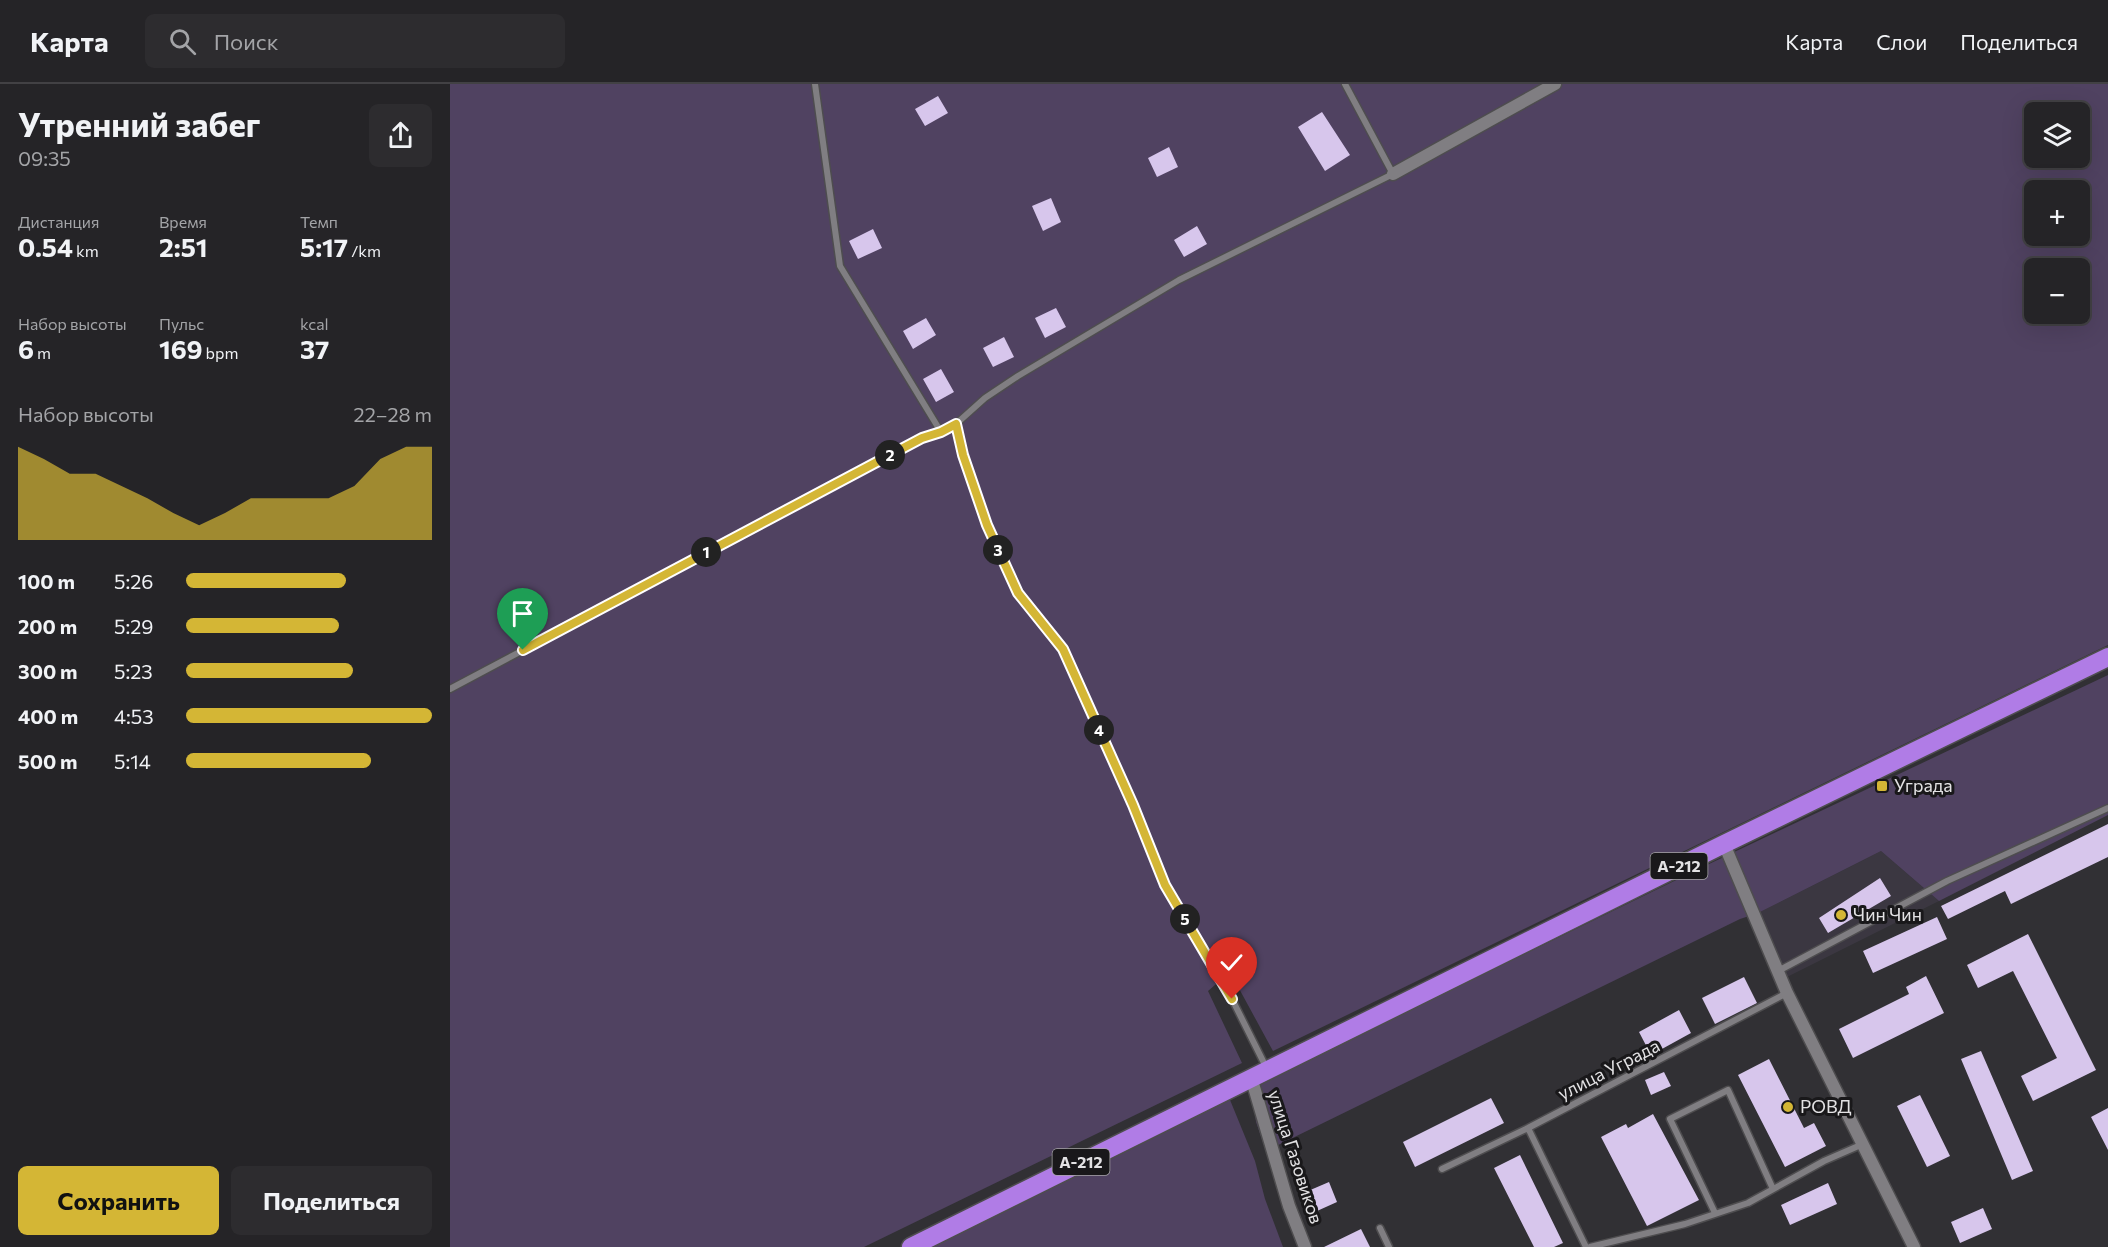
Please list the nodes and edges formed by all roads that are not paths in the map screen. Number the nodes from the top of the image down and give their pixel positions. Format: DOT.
graph roads {
  1 [pos="815,84"];
  2 [pos="1344,84"];
  3 [pos="1555,84"];
  4 [pos="1392,174"];
  5 [pos="956,424"];
  6 [pos="941,432"];
  7 [pos="2108,657"];
  8 [pos="450,689"];
  9 [pos="2108,808"];
  10 [pos="1724,844"];
  11 [pos="1778,970"];
  12 [pos="1787,993"];
  13 [pos="1259,1073"];
  14 [pos="1528,1128"];
  15 [pos="1863,1144"];
  16 [pos="1442,1169"];
  17 [pos="1773,1189"];
  18 [pos="1715,1214"];
  19 [pos="1380,1228"];
  20 [pos="911,1247"];
  21 [pos="1305,1247"];
  22 [pos="1389,1247"];
  23 [pos="1588,1247"];
  24 [pos="1914,1247"];
  1 -- 6 [label="lane"];
  2 -- 4 [label="lane"];
  3 -- 4 [label="street"];
  4 -- 5 [label="lane"];
  5 -- 6 [label="lane"];
  5 -- 13 [label="lane"];
  6 -- 8 [label="lane"];
  7 -- 10 [label="highway, А-212"];
  9 -- 11 [label="lane"];
  10 -- 11 [label="street"];
  10 -- 13 [label="highway, А-212"];
  11 -- 12 [label="street"];
  12 -- 14 [label="lane, улица Уграда"];
  12 -- 15 [label="street"];
  13 -- 20 [label="highway, А-212"];
  13 -- 21 [label="street, улица Газовиков"];
  14 -- 16 [label="lane, улица Уграда"];
  14 -- 23 [label="lane"];
  15 -- 17 [label="lane"];
  15 -- 24 [label="street"];
  17 -- 18 [label="lane"];
  17 -- 18 [label="lane"];
  18 -- 23 [label="lane"];
  19 -- 22 [label="lane"];
}
